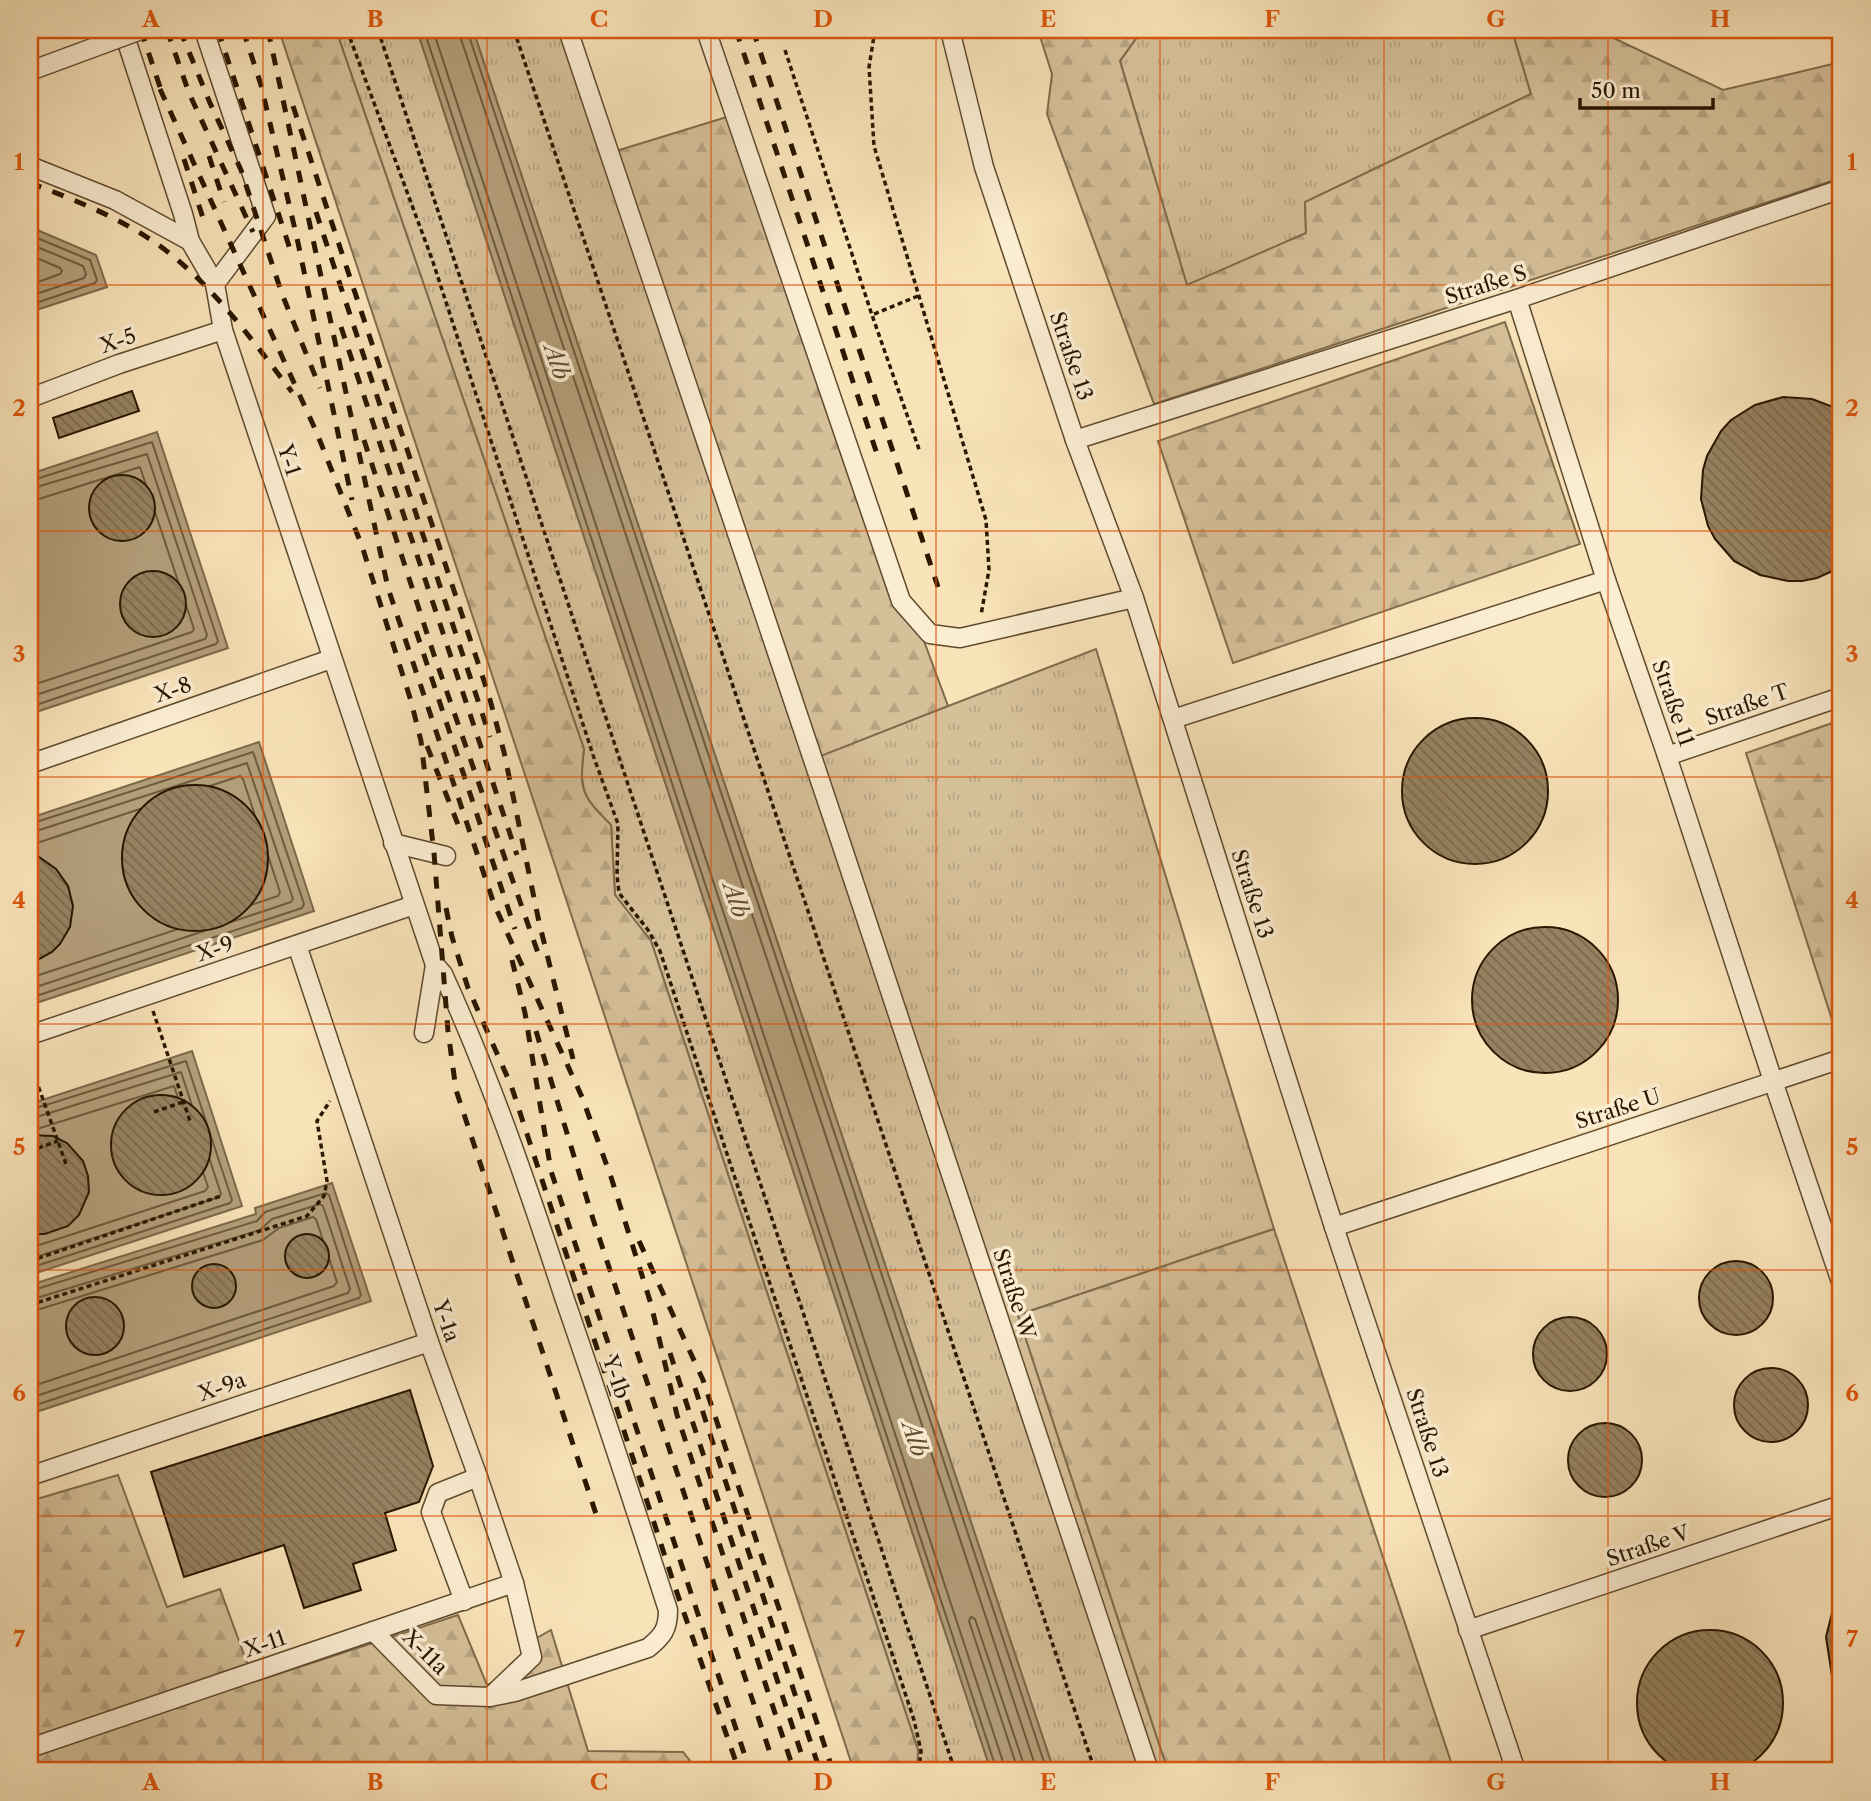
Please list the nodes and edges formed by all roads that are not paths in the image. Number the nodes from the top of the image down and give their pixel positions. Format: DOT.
graph roads {
  1 [pos="123,30"];
  2 [pos="141,30"];
  3 [pos="204,30"];
  4 [pos="568,30"];
  5 [pos="706,30"];
  6 [pos="950,30"];
  7 [pos="30,71"];
  8 [pos="30,166"];
  9 [pos="1841,189"];
  10 [pos="190,241"];
  11 [pos="215,284"];
  12 [pos="1517,299"];
  13 [pos="223,330"];
  14 [pos="30,398"];
  15 [pos="1075,440"];
  16 [pos="1606,580"];
  17 [pos="1134,598"];
  18 [pos="331,659"];
  19 [pos="1841,697"];
  20 [pos="1173,719"];
  21 [pos="1667,756"];
  22 [pos="30,764"];
  23 [pos="393,842"];
  24 [pos="446,856"];
  25 [pos="414,905"];
  26 [pos="297,945"];
  27 [pos="435,965"];
  28 [pos="424,1033"];
  29 [pos="30,1035"];
  30 [pos="1841,1059"];
  31 [pos="1773,1081"];
  32 [pos="1334,1227"];
  33 [pos="1841,1282"];
  34 [pos="429,1342"];
  35 [pos="30,1476"];
  36 [pos="478,1477"];
  37 [pos="1841,1505"];
  38 [pos="514,1583"];
  39 [pos="464,1601"];
  40 [pos="1468,1630"];
  41 [pos="373,1631"];
  42 [pos="490,1698"];
  43 [pos="30,1748"];
  44 [pos="1149,1771"];
  45 [pos="1516,1771"];
  1 -- 10 [label="street, Y-1"];
  2 -- 7 [label="street, bridge"];
  3 -- 11 [label="street"];
  4 -- 44 [label="street, Straße W"];
  5 -- 17 [label="street"];
  6 -- 15 [label="street, Straße 13"];
  8 -- 10 [label="street"];
  9 -- 12 [label="street, Straße S"];
  10 -- 11 [label="street, Y-1"];
  11 -- 13 [label="street, Y-1"];
  12 -- 15 [label="street, Straße S"];
  12 -- 16 [label="street, Straße 11"];
  13 -- 14 [label="street, X-5"];
  13 -- 18 [label="street, Y-1"];
  15 -- 17 [label="street, Straße 13"];
  16 -- 20 [label="street"];
  16 -- 21 [label="street, Straße 11"];
  17 -- 20 [label="street, Straße 13"];
  18 -- 22 [label="street, X-8"];
  18 -- 23 [label="street, Y-1"];
  19 -- 21 [label="street, Straße T"];
  20 -- 32 [label="street, Straße 13"];
  21 -- 31 [label="street, Straße 11"];
  23 -- 24 [label="street"];
  23 -- 25 [label="street, Y-1"];
  25 -- 26 [label="street, X-9"];
  25 -- 27 [label="street, Y-1b"];
  26 -- 29 [label="street, X-9"];
  26 -- 34 [label="street, Y-1a"];
  27 -- 28 [label="street, Y-1b"];
  27 -- 42 [label="street, Y-1b"];
  30 -- 31 [label="street, Straße U"];
  31 -- 32 [label="street, Straße U"];
  31 -- 33 [label="street, Straße 11"];
  32 -- 40 [label="street, Straße 13"];
  34 -- 35 [label="street, X-9a"];
  34 -- 36 [label="street, Y-1a"];
  36 -- 38 [label="street, Y-1a"];
  36 -- 39 [label="street"];
  37 -- 40 [label="street, Straße V"];
  38 -- 39 [label="street, X-11"];
  38 -- 42 [label="street, Y-1a"];
  39 -- 41 [label="street, X-11"];
  40 -- 45 [label="street, Straße 13"];
  41 -- 42 [label="street, X-11a"];
  41 -- 43 [label="street, X-11"];
}
